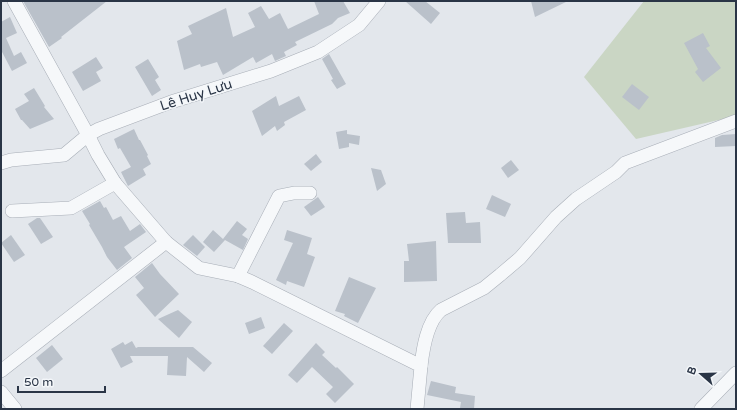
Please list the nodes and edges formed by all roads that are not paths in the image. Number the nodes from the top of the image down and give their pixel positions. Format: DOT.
graph roads {
  1 [pos="14,1"];
  2 [pos="379,1"];
  3 [pos="736,121"];
  4 [pos="88,135"];
  5 [pos="1,163"];
  6 [pos="115,183"];
  7 [pos="310,193"];
  8 [pos="12,211"];
  9 [pos="166,242"];
  10 [pos="238,276"];
  11 [pos="421,366"];
  12 [pos="1,371"];
  13 [pos="736,373"];
  14 [pos="1,392"];
  15 [pos="15,409"];
  16 [pos="417,409"];
  17 [pos="701,409"];
  1 -- 4 [label="street"];
  2 -- 4 [label="street, Lê Huy Lưu"];
  3 -- 11 [label="street"];
  4 -- 5 [label="street, Lê Huy Lưu"];
  4 -- 6 [label="street"];
  6 -- 8 [label="street"];
  6 -- 9 [label="street"];
  7 -- 10 [label="street"];
  9 -- 10 [label="street"];
  9 -- 12 [label="street"];
  10 -- 11 [label="street"];
  11 -- 16 [label="street"];
  13 -- 17 [label="street"];
  14 -- 15 [label="street"];
}
